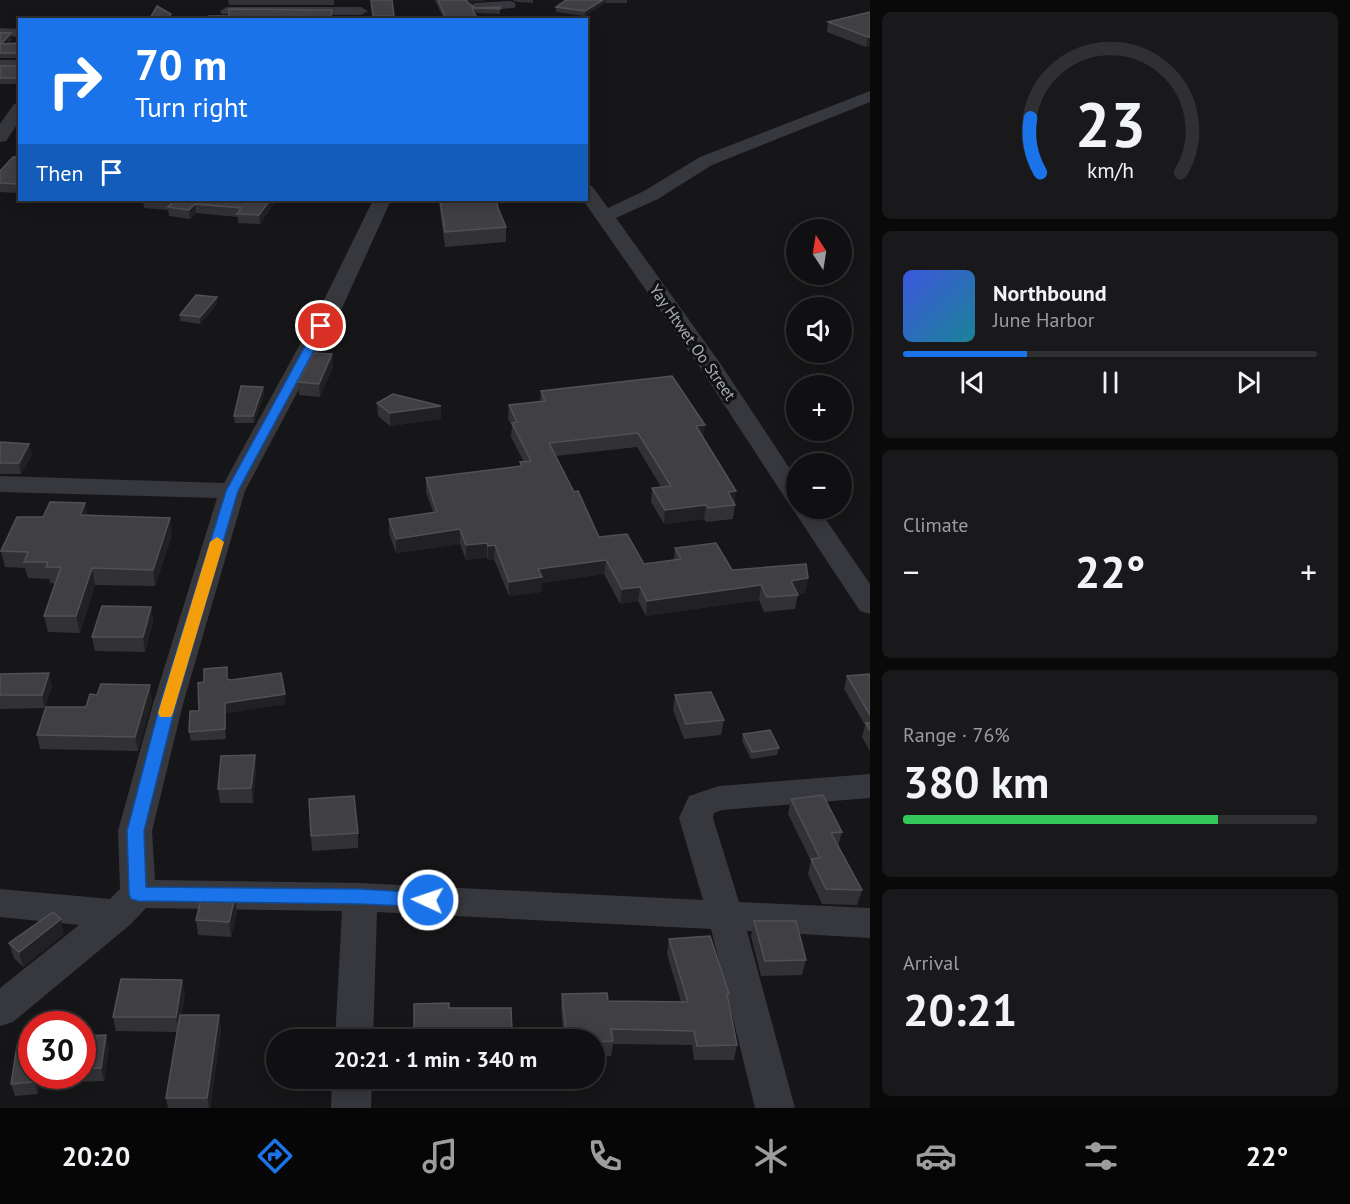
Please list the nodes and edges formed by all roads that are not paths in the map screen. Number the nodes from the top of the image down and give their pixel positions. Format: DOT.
graph roads {
  1 [pos="473,3"];
  2 [pos="510,3"];
  3 [pos="361,10"];
  4 [pos="227,11"];
  5 [pos="482,18"];
  6 [pos="503,18"];
  7 [pos="0,32"];
  8 [pos="18,33"];
  9 [pos="0,65"];
  10 [pos="18,65"];
  11 [pos="870,96"];
  12 [pos="16,98"];
  13 [pos="0,137"];
  14 [pos="588,193"];
  15 [pos="382,201"];
  16 [pos="605,216"];
  17 [pos="786,481"];
  18 [pos="0,484"];
  19 [pos="232,491"];
  20 [pos="812,519"];
  21 [pos="870,605"];
  22 [pos="870,786"];
  23 [pos="360,897"];
  24 [pos="0,903"];
  25 [pos="128,904"];
  26 [pos="725,915"];
  27 [pos="870,923"];
  28 [pos="0,1010"];
  29 [pos="354,1029"];
  30 [pos="352,1089"];
  31 [pos="351,1108"];
  32 [pos="775,1108"];
  1 -- 2 [label="street"];
  1 -- 5 [label="street"];
  2 -- 6 [label="street"];
  3 -- 4 [label="street"];
  7 -- 8 [label="street"];
  9 -- 10 [label="street"];
  11 -- 16 [label="street"];
  12 -- 13 [label="street"];
  14 -- 16 [label="street, Yay Htwet Oo Street"];
  15 -- 19 [label="street"];
  16 -- 17 [label="street, Yay Htwet Oo Street"];
  18 -- 19 [label="street"];
  19 -- 25 [label="street"];
  20 -- 21 [label="street"];
  22 -- 26 [label="street"];
  23 -- 25 [label="street"];
  23 -- 26 [label="street"];
  23 -- 29 [label="street"];
  24 -- 25 [label="street"];
  25 -- 28 [label="street"];
  26 -- 27 [label="street"];
  26 -- 32 [label="street"];
  30 -- 31 [label="street"];
}
